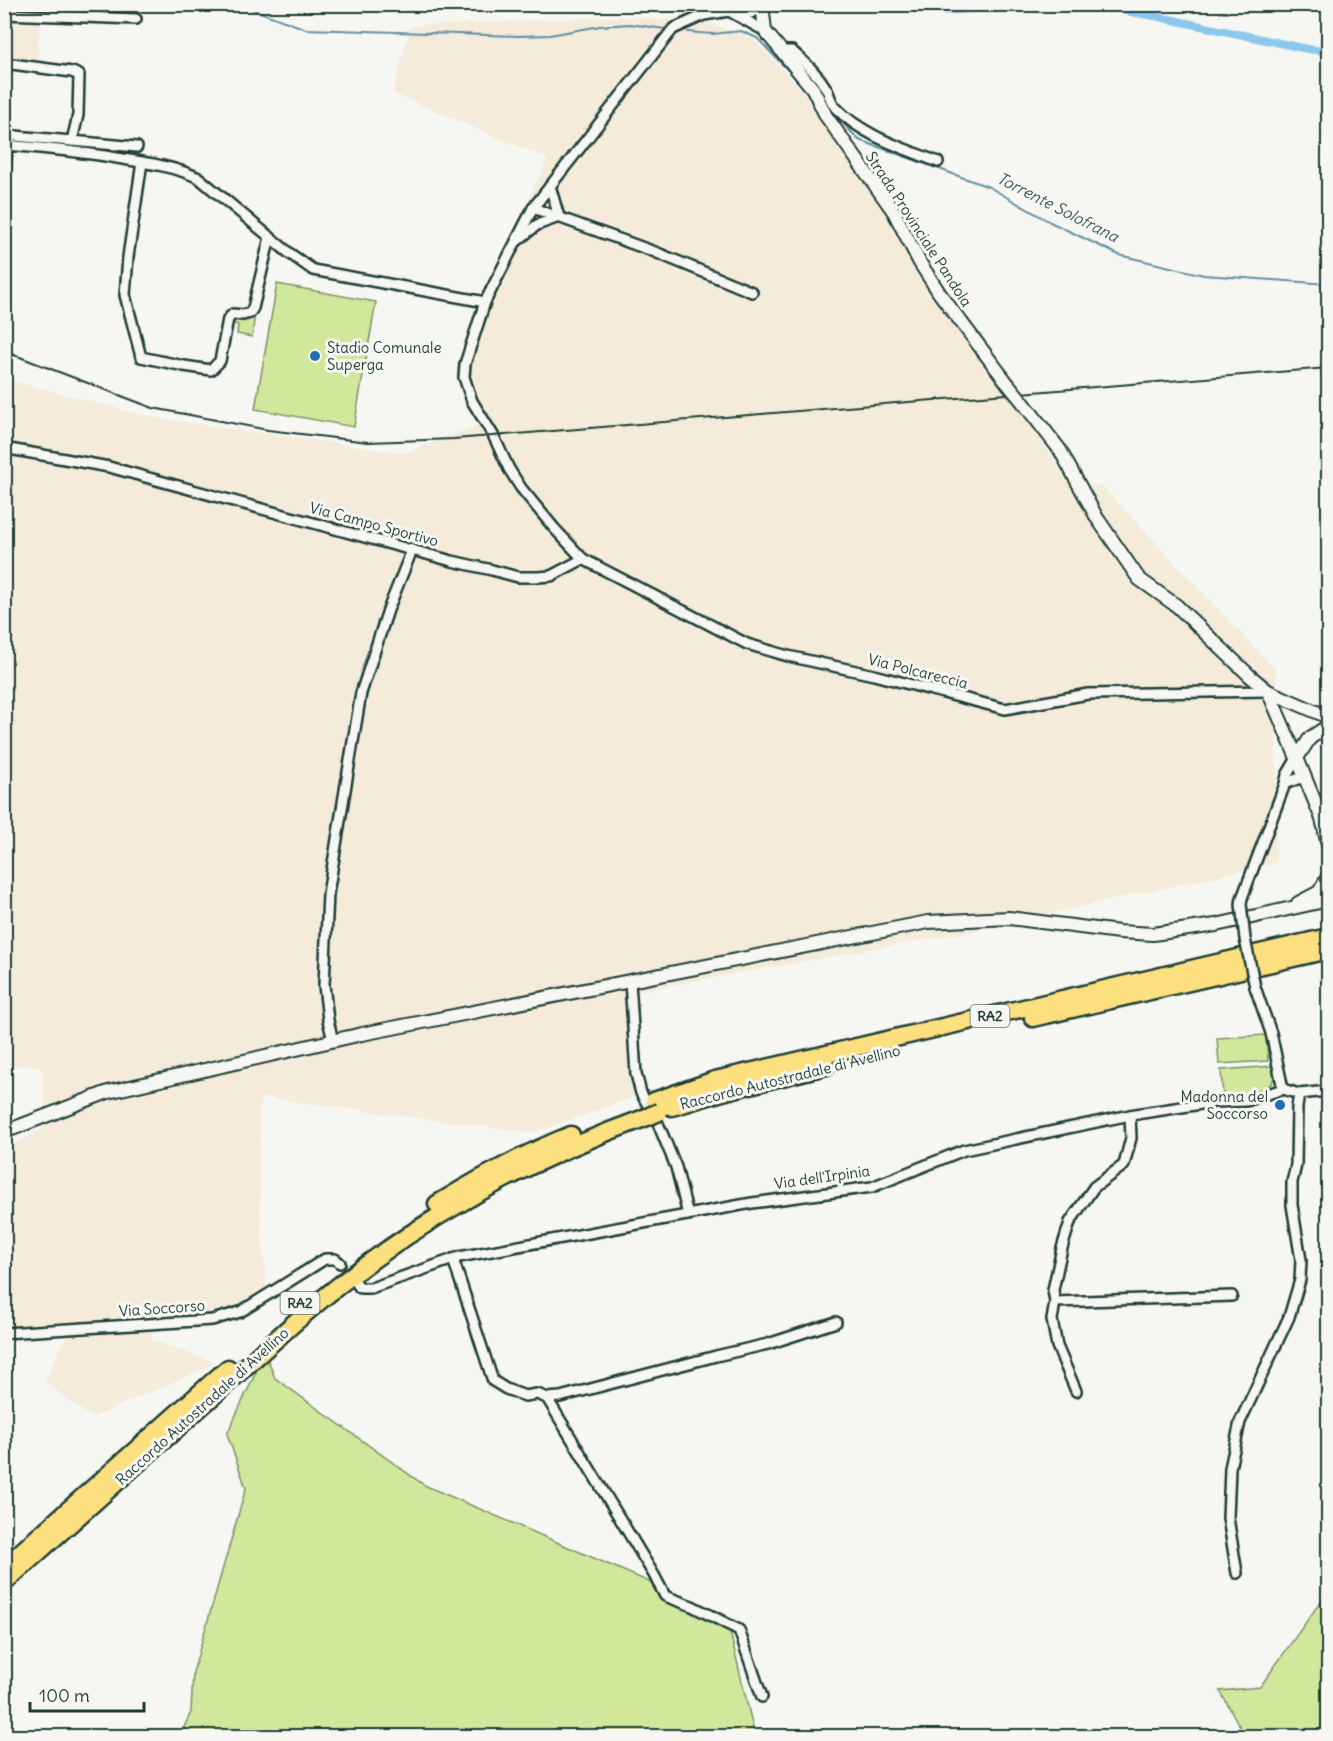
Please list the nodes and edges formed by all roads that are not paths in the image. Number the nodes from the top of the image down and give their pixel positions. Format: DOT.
graph roads {
  1 [pos="762,6"];
  2 [pos="735,9"];
  3 [pos="4,14"];
  4 [pos="136,20"];
  5 [pos="765,31"];
  6 [pos="782,51"];
  7 [pos="4,63"];
  8 [pos="4,135"];
  9 [pos="72,141"];
  10 [pos="6,145"];
  11 [pos="137,147"];
  12 [pos="142,162"];
  13 [pos="938,162"];
  14 [pos="4,185"];
  15 [pos="550,186"];
  16 [pos="533,208"];
  17 [pos="559,217"];
  18 [pos="270,237"];
  19 [pos="514,243"];
  20 [pos="752,292"];
  21 [pos="485,302"];
  22 [pos="4,448"];
  23 [pos="412,550"];
  24 [pos="583,559"];
  25 [pos="1268,691"];
  26 [pos="1329,717"];
  27 [pos="1329,726"];
  28 [pos="1297,758"];
  29 [pos="1305,778"];
  30 [pos="1285,784"];
  31 [pos="1329,845"];
  32 [pos="1329,877"];
  33 [pos="1329,900"];
  34 [pos="1289,908"];
  35 [pos="1329,937"];
  36 [pos="1329,950"];
  37 [pos="630,981"];
  38 [pos="333,1041"];
  39 [pos="1283,1089"];
  40 [pos="1329,1091"];
  41 [pos="1299,1094"];
  42 [pos="650,1109"];
  43 [pos="1130,1115"];
  44 [pos="4,1132"];
  45 [pos="688,1215"];
  46 [pos="453,1259"];
  47 [pos="340,1263"];
  48 [pos="355,1281"];
  49 [pos="1232,1296"];
  50 [pos="1055,1302"];
  51 [pos="836,1322"];
  52 [pos="4,1333"];
  53 [pos="1076,1391"];
  54 [pos="547,1398"];
  55 [pos="4,1567"];
  56 [pos="1237,1573"];
  57 [pos="4,1583"];
  58 [pos="762,1697"];
  1 -- 2 [label="street"];
  1 -- 5 [label="street"];
  2 -- 5 [label="street"];
  2 -- 15 [label="street"];
  3 -- 4 [label="street"];
  5 -- 6 [label="street, Strada Provinciale Pandola"];
  6 -- 13 [label="street"];
  6 -- 25 [label="street, Strada Provinciale Pandola, bridge"];
  7 -- 9 [label="street"];
  8 -- 9 [label="street"];
  9 -- 11 [label="street"];
  10 -- 12 [label="street"];
  10 -- 14 [label="street"];
  12 -- 18 [label="street"];
  12 -- 18 [label="street"];
  15 -- 16 [label="street"];
  15 -- 17 [label="street"];
  16 -- 17 [label="street"];
  16 -- 19 [label="street"];
  17 -- 19 [label="street"];
  17 -- 20 [label="street"];
  18 -- 21 [label="street"];
  19 -- 21 [label="street"];
  21 -- 24 [label="street"];
  22 -- 23 [label="street, Via Campo Sportivo"];
  23 -- 24 [label="street, Via Campo Sportivo"];
  23 -- 38 [label="street"];
  24 -- 25 [label="street, Via Polcareccia"];
  25 -- 26 [label="street"];
  25 -- 28 [label="street"];
  27 -- 28 [label="street"];
  28 -- 29 [label="street"];
  28 -- 30 [label="street"];
  29 -- 30 [label="street"];
  29 -- 31 [label="street"];
  30 -- 39 [label="street, bridge"];
  32 -- 34 [label="street"];
  33 -- 34 [label="street"];
  34 -- 37 [label="street"];
  35 -- 42 [label="highway, Raccordo Autostradale di Avellino / RA2"];
  36 -- 42 [label="highway, Raccordo Autostradale di Avellino / RA2"];
  37 -- 38 [label="street"];
  37 -- 45 [label="street"];
  38 -- 44 [label="street"];
  39 -- 41 [label="street"];
  39 -- 43 [label="street, Via dell'Irpinia"];
  40 -- 41 [label="street"];
  41 -- 56 [label="street"];
  42 -- 55 [label="highway, Raccordo Autostradale di Avellino / RA2"];
  42 -- 57 [label="highway, Raccordo Autostradale di Avellino / RA2"];
  43 -- 45 [label="street, Via dell'Irpinia"];
  43 -- 50 [label="street"];
  45 -- 46 [label="street, Via dell'Irpinia"];
  46 -- 48 [label="street, Via dell'Irpinia"];
  46 -- 54 [label="street"];
  47 -- 52 [label="street, Via Soccorso"];
  49 -- 50 [label="street"];
  50 -- 53 [label="street"];
  51 -- 54 [label="street"];
  54 -- 58 [label="street"];
}
